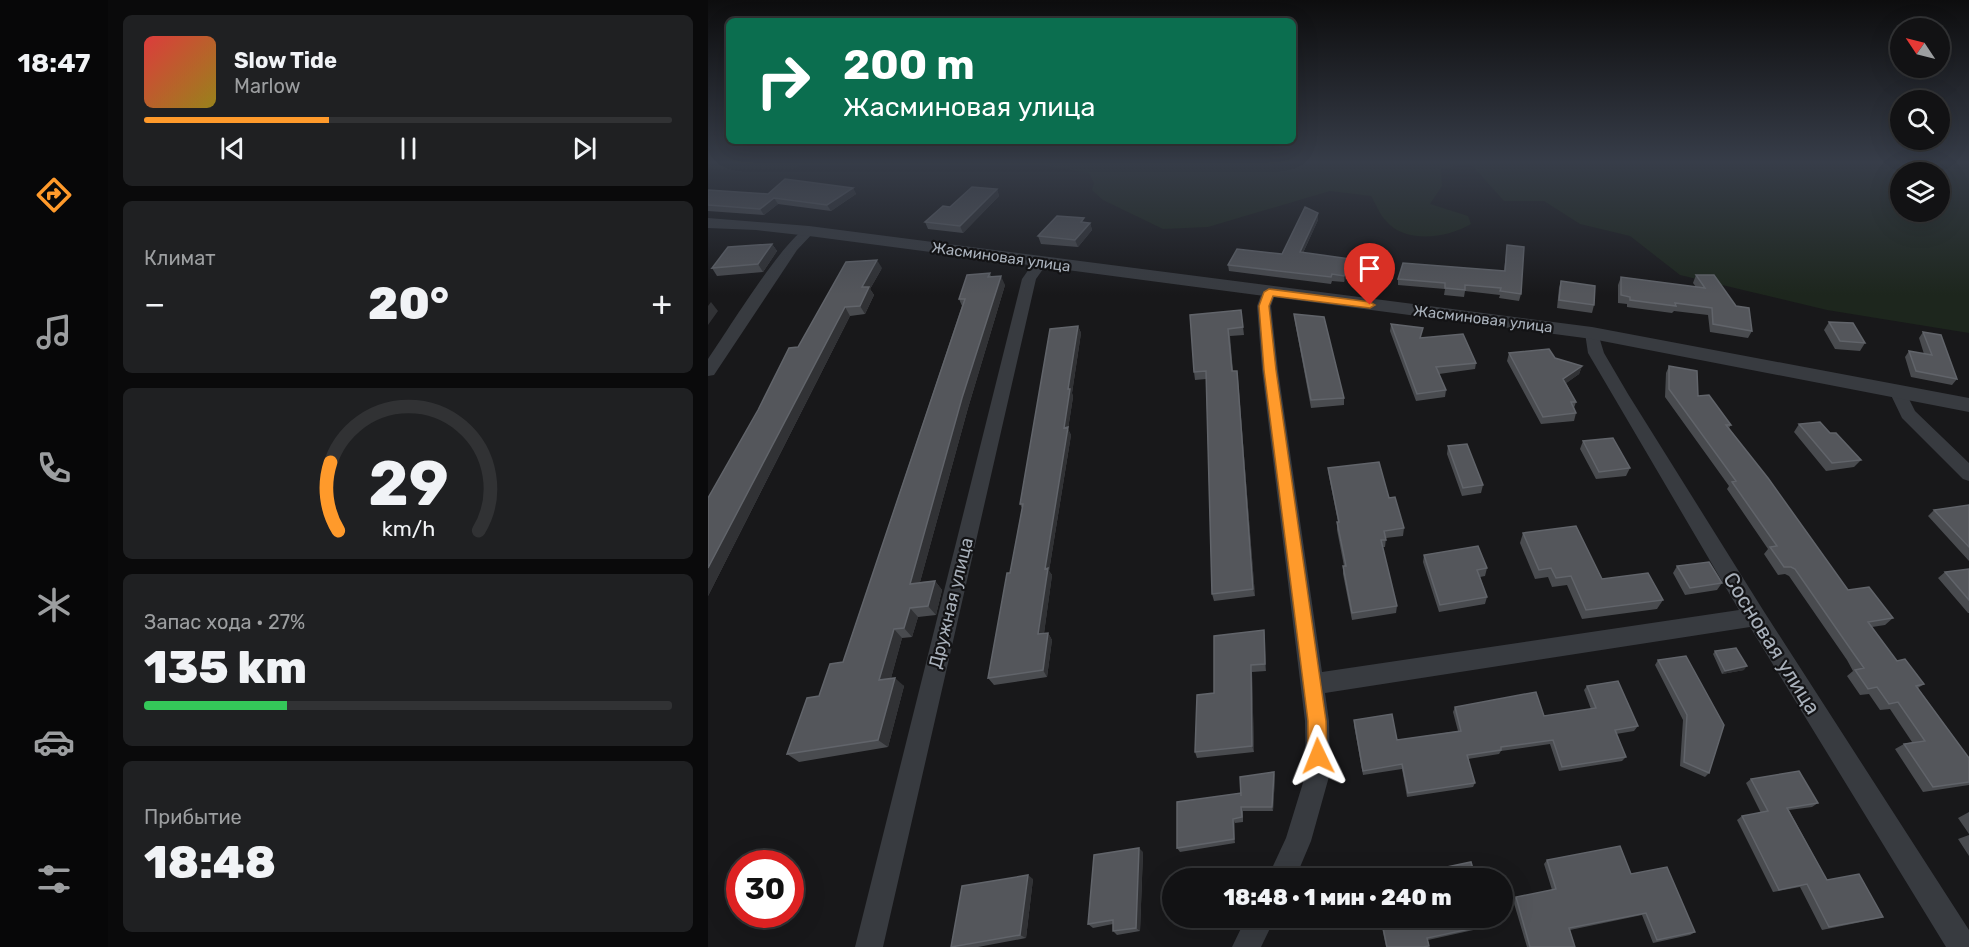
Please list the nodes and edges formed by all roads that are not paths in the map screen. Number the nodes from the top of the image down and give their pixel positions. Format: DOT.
graph roads {
  1 [pos="708,222"];
  2 [pos="809,231"];
  3 [pos="1041,262"];
  4 [pos="1269,292"];
  5 [pos="1592,333"];
  6 [pos="708,371"];
  7 [pos="1897,391"];
  8 [pos="1969,405"];
  9 [pos="1969,474"];
  10 [pos="1755,617"];
  11 [pos="1312,684"];
  12 [pos="1286,868"];
  13 [pos="1256,928"];
  14 [pos="868,947"];
  15 [pos="1246,947"];
  16 [pos="1964,947"];
  1 -- 2 [label="street, Жасминовая улица"];
  2 -- 3 [label="street, Жасминовая улица"];
  2 -- 6 [label="street"];
  3 -- 4 [label="street, Жасминовая улица"];
  3 -- 14 [label="street, Дружная улица"];
  4 -- 5 [label="street, Жасминовая улица"];
  4 -- 11 [label="street"];
  5 -- 7 [label="street, Жасминовая улица"];
  5 -- 10 [label="street, Сосновая улица"];
  7 -- 8 [label="street, Жасминовая улица"];
  7 -- 9 [label="street"];
  10 -- 11 [label="street"];
  10 -- 16 [label="street, Сосновая улица"];
  11 -- 12 [label="street"];
  13 -- 15 [label="street"];
}
